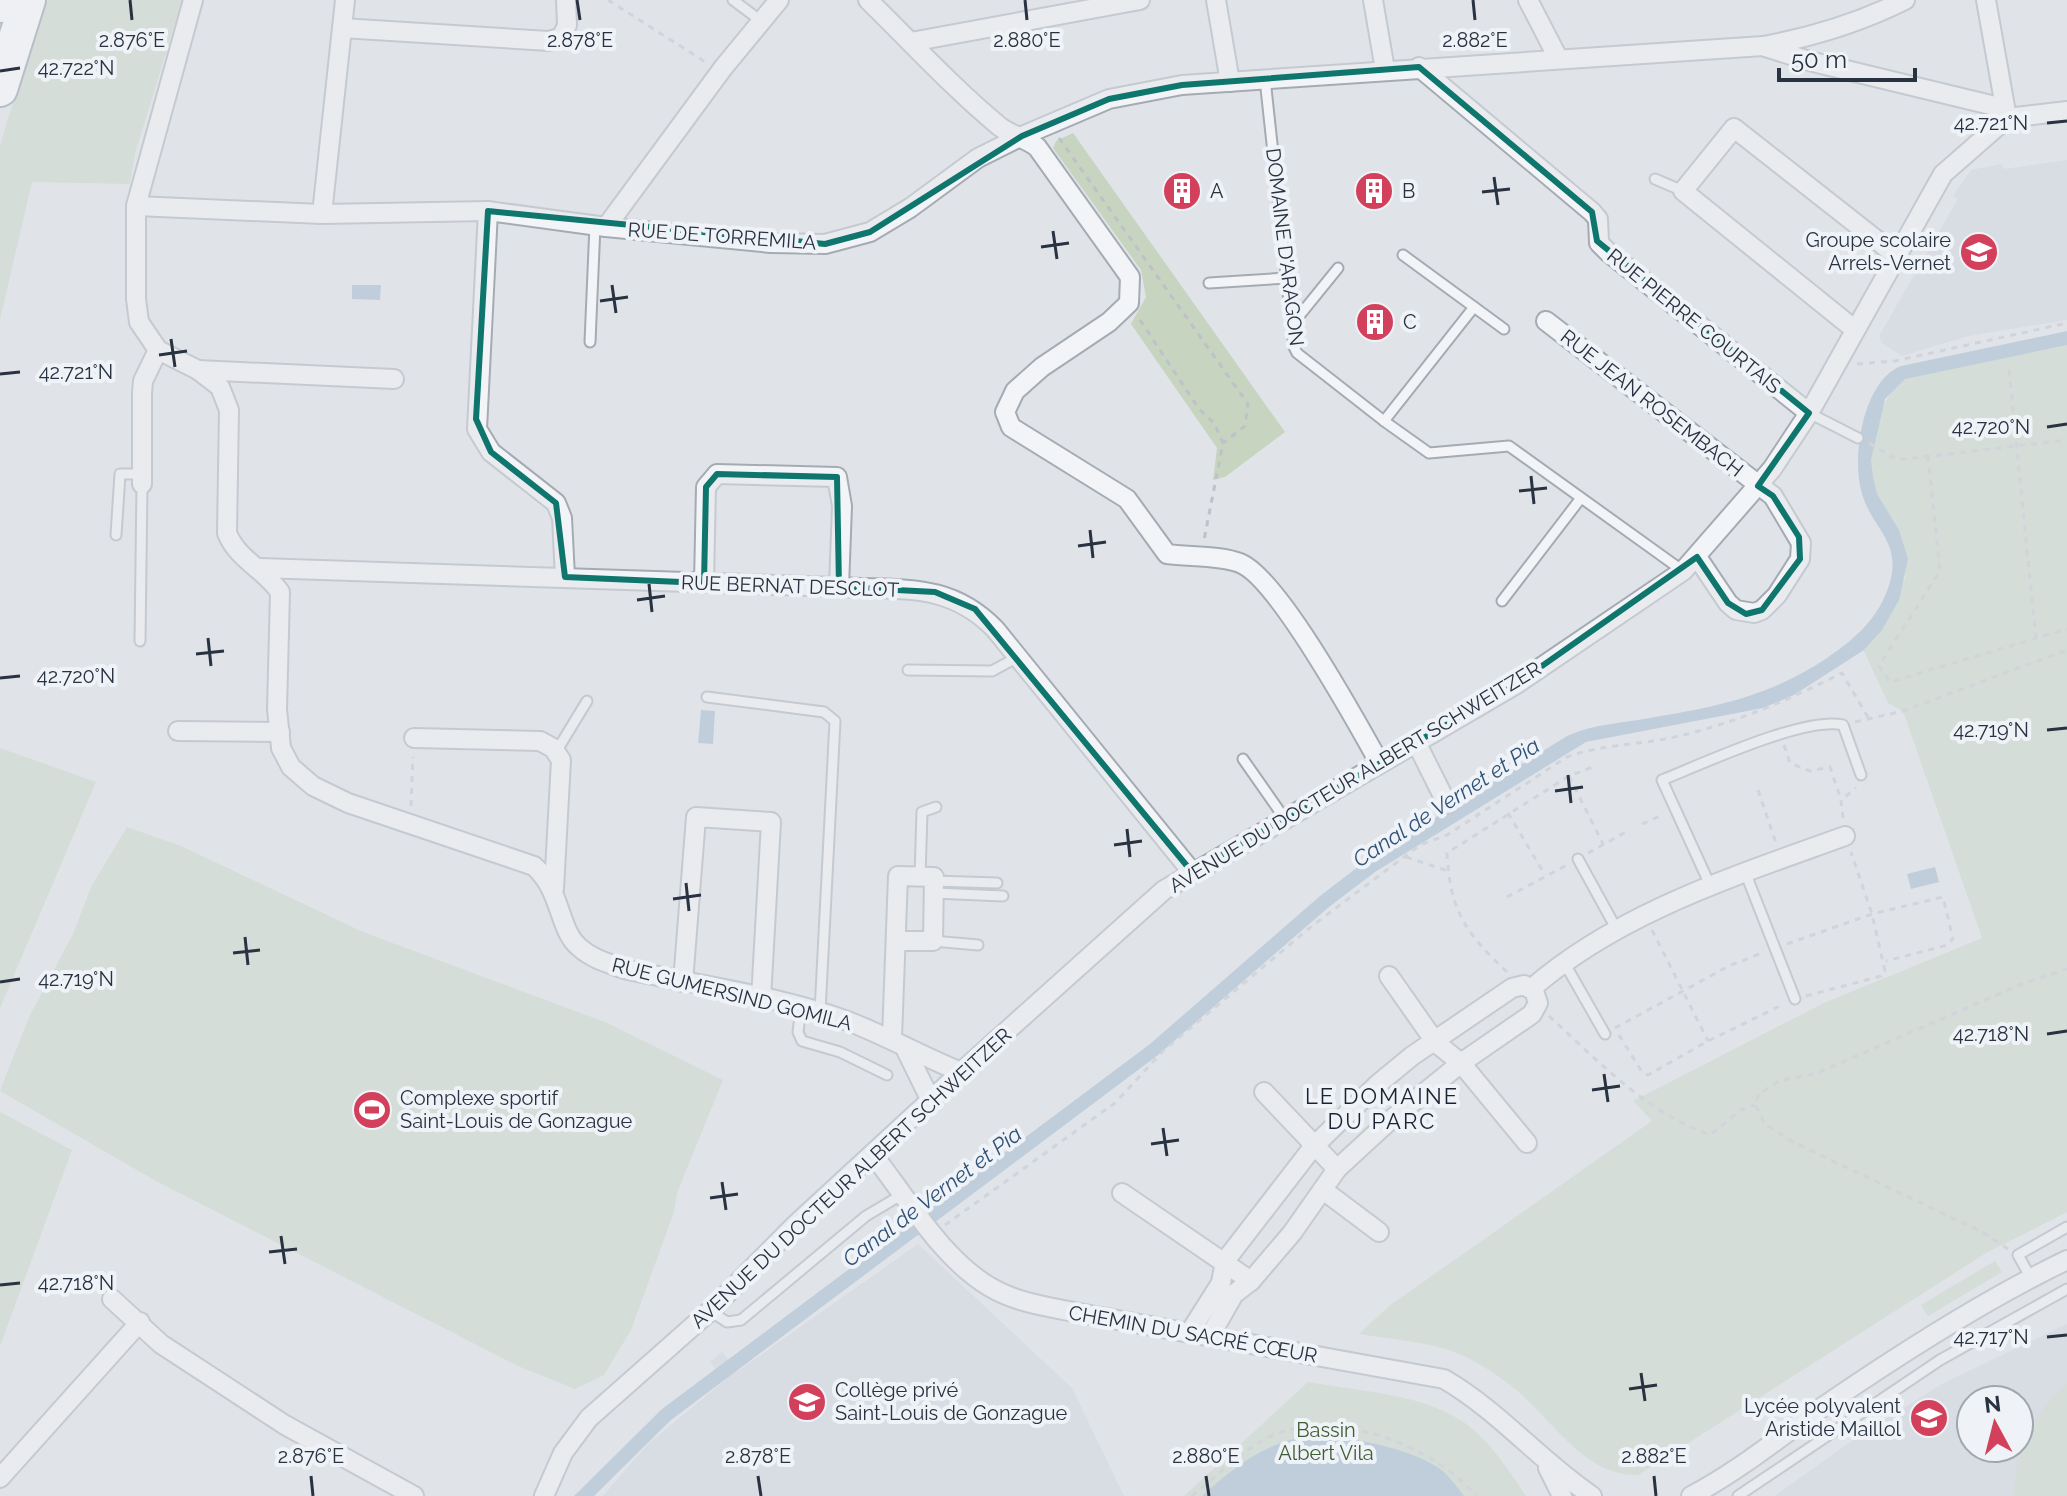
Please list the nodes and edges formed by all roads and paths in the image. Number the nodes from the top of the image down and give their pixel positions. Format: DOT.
graph roads {
  1 [pos="28,0"];
  2 [pos="193,0"];
  3 [pos="345,0"];
  4 [pos="566,0"];
  5 [pos="608,0"];
  6 [pos="733,0"];
  7 [pos="779,0"];
  8 [pos="868,0"];
  9 [pos="1140,0"];
  10 [pos="1216,0"];
  11 [pos="1373,0"];
  12 [pos="1528,0"];
  13 [pos="1858,0"];
  14 [pos="1905,0"];
  15 [pos="1986,0"];
  16 [pos="1089,5"];
  17 [pos="1862,20"];
  18 [pos="761,21"];
  19 [pos="342,28"];
  20 [pos="911,42"];
  21 [pos="1763,46"];
  22 [pos="1558,58"];
  23 [pos="1419,67"];
  24 [pos="1385,70"];
  25 [pos="721,71"];
  26 [pos="1265,79"];
  27 [pos="1230,82"];
  28 [pos="0,89"];
  29 [pos="2067,111"];
  30 [pos="2007,118"];
  31 [pos="1046,125"];
  32 [pos="1022,136"];
  33 [pos="1655,179"];
  34 [pos="1683,191"];
  35 [pos="136,206"];
  36 [pos="488,211"];
  37 [pos="322,214"];
  38 [pos="600,226"];
  39 [pos="1403,255"];
  40 [pos="1897,256"];
  41 [pos="1338,268"];
  42 [pos="1286,278"];
  43 [pos="1209,283"];
  44 [pos="1129,303"];
  45 [pos="1474,307"];
  46 [pos="1546,321"];
  47 [pos="2067,323"];
  48 [pos="1291,326"];
  49 [pos="1504,329"];
  50 [pos="1854,329"];
  51 [pos="590,342"];
  52 [pos="158,350"];
  53 [pos="1837,365"];
  54 [pos="198,370"];
  55 [pos="2009,370"];
  56 [pos="394,379"];
  57 [pos="1809,413"];
  58 [pos="1384,421"];
  59 [pos="1858,438"];
  60 [pos="2067,440"];
  61 [pos="1223,443"];
  62 [pos="2016,445"];
  63 [pos="1879,450"];
  64 [pos="1928,456"];
  65 [pos="142,479"];
  66 [pos="1758,486"];
  67 [pos="1581,498"];
  68 [pos="116,535"];
  69 [pos="1697,557"];
  70 [pos="1200,558"];
  71 [pos="260,568"];
  72 [pos="1683,571"];
  73 [pos="565,577"];
  74 [pos="704,583"];
  75 [pos="839,587"];
  76 [pos="1502,601"];
  77 [pos="2067,629"];
  78 [pos="2036,639"];
  79 [pos="140,641"];
  80 [pos="2067,650"];
  81 [pos="1018,657"];
  82 [pos="908,670"];
  83 [pos="707,697"];
  84 [pos="587,701"];
  85 [pos="1869,719"];
  86 [pos="1843,725"];
  87 [pos="178,731"];
  88 [pos="280,732"];
  89 [pos="1780,736"];
  90 [pos="414,738"];
  91 [pos="1416,742"];
  92 [pos="556,752"];
  93 [pos="1243,759"];
  94 [pos="1379,762"];
  95 [pos="1593,767"];
  96 [pos="1861,775"];
  97 [pos="1569,776"];
  98 [pos="1758,790"];
  99 [pos="1841,800"];
  100 [pos="1447,804"];
  101 [pos="936,807"];
  102 [pos="1675,808"];
  103 [pos="1508,813"];
  104 [pos="1285,819"];
  105 [pos="411,821"];
  106 [pos="1642,824"];
  107 [pos="1845,836"];
  108 [pos="1603,844"];
  109 [pos="1405,856"];
  110 [pos="1578,859"];
  111 [pos="1782,859"];
  112 [pos="1448,871"];
  113 [pos="1192,872"];
  114 [pos="1745,872"];
  115 [pos="1545,875"];
  116 [pos="929,883"];
  117 [pos="997,883"];
  118 [pos="1710,885"];
  119 [pos="554,889"];
  120 [pos="1003,896"];
  121 [pos="1645,917"];
  122 [pos="1617,930"];
  123 [pos="896,941"];
  124 [pos="933,941"];
  125 [pos="978,945"];
  126 [pos="1775,948"];
  127 [pos="1885,961"];
  128 [pos="1565,964"];
  129 [pos="2067,969"];
  130 [pos="1389,976"];
  131 [pos="683,982"];
  132 [pos="1683,990"];
  133 [pos="1530,993"];
  134 [pos="761,999"];
  135 [pos="1795,999"];
  136 [pos="801,1008"];
  137 [pos="820,1013"];
  138 [pos="1605,1034"];
  139 [pos="1708,1041"];
  140 [pos="1436,1043"];
  141 [pos="899,1044"];
  142 [pos="1461,1063"];
  143 [pos="961,1072"];
  144 [pos="887,1075"];
  145 [pos="1264,1092"];
  146 [pos="931,1101"];
  147 [pos="1755,1104"];
  148 [pos="1527,1143"];
  149 [pos="1313,1147"];
  150 [pos="874,1156"];
  151 [pos="1337,1169"];
  152 [pos="1323,1190"];
  153 [pos="1122,1193"];
  154 [pos="904,1194"];
  155 [pos="2067,1227"];
  156 [pos="1379,1232"];
  157 [pos="933,1234"];
  158 [pos="2018,1255"];
  159 [pos="2067,1260"];
  160 [pos="1225,1261"];
  161 [pos="2031,1278"];
  162 [pos="1251,1281"];
  163 [pos="2067,1289"];
  164 [pos="112,1299"];
  165 [pos="710,1311"];
  166 [pos="140,1322"];
  167 [pos="1190,1332"];
  168 [pos="1210,1336"];
  169 [pos="1545,1462"];
  170 [pos="0,1478"];
  171 [pos="1711,1489"];
  172 [pos="414,1496"];
  173 [pos="544,1496"];
  174 [pos="1192,1496"];
  175 [pos="1476,1496"];
  176 [pos="1562,1496"];
  177 [pos="1592,1496"];
  178 [pos="1691,1496"];
  179 [pos="1738,1496"];
  1 -- 28 [label="highway"];
  2 -- 35 [label="street"];
  3 -- 19 [label="street"];
  4 -- 19 [label="street"];
  5 -- 25 [label="path"];
  6 -- 18 [label="lane"];
  7 -- 18 [label="street"];
  8 -- 20 [label="street"];
  9 -- 16 [label="street"];
  10 -- 27 [label="street"];
  11 -- 24 [label="street"];
  12 -- 22 [label="street"];
  13 -- 17 [label="street"];
  14 -- 17 [label="street"];
  15 -- 30 [label="street"];
  16 -- 20 [label="street"];
  17 -- 21 [label="street"];
  18 -- 25 [label="street"];
  19 -- 37 [label="street"];
  20 -- 32 [label="street"];
  21 -- 22 [label="street, RUE DE TORREMILA"];
  21 -- 30 [label="street"];
  22 -- 23 [label="street, RUE DE TORREMILA"];
  23 -- 24 [label="street, RUE DE TORREMILA"];
  23 -- 57 [label="street, RUE PIERRE COURTAIS"];
  24 -- 26 [label="street, RUE DE TORREMILA"];
  25 -- 38 [label="street"];
  26 -- 27 [label="street, RUE DE TORREMILA"];
  26 -- 42 [label="lane, DOMAINE D'ARAGON"];
  27 -- 31 [label="street, RUE DE TORREMILA"];
  29 -- 30 [label="street"];
  30 -- 40 [label="street, AVENUE DU DOCTEUR ALBERT SCHWEITZER"];
  31 -- 32 [label="street, RUE DE TORREMILA"];
  31 -- 61 [label="path"];
  32 -- 38 [label="street, RUE DE TORREMILA"];
  32 -- 44 [label="street"];
  33 -- 34 [label="lane"];
  34 -- 40 [label="street"];
  34 -- 50 [label="street"];
  35 -- 37 [label="street, RUE DE TORREMILA"];
  35 -- 52 [label="street"];
  36 -- 37 [label="street, RUE DE TORREMILA"];
  36 -- 38 [label="street, RUE DE TORREMILA"];
  36 -- 73 [label="street"];
  38 -- 51 [label="lane"];
  39 -- 45 [label="lane"];
  40 -- 50 [label="street, AVENUE DU DOCTEUR ALBERT SCHWEITZER"];
  41 -- 48 [label="lane"];
  42 -- 43 [label="lane"];
  42 -- 48 [label="lane, DOMAINE D'ARAGON"];
  44 -- 61 [label="path"];
  44 -- 70 [label="street"];
  45 -- 49 [label="lane"];
  45 -- 58 [label="lane"];
  46 -- 66 [label="street, RUE JEAN ROSEMBACH"];
  47 -- 53 [label="path"];
  48 -- 58 [label="lane, DOMAINE D'ARAGON"];
  50 -- 53 [label="street, AVENUE DU DOCTEUR ALBERT SCHWEITZER"];
  52 -- 54 [label="street, RUE GUMERSIND GOMILA"];
  52 -- 65 [label="street"];
  53 -- 57 [label="street, AVENUE DU DOCTEUR ALBERT SCHWEITZER"];
  54 -- 56 [label="street"];
  54 -- 71 [label="street, RUE GUMERSIND GOMILA"];
  55 -- 62 [label="path"];
  57 -- 59 [label="lane"];
  57 -- 66 [label="street, AVENUE DU DOCTEUR ALBERT SCHWEITZER"];
  58 -- 67 [label="lane, DOMAINE D'ARAGON"];
  60 -- 62 [label="path"];
  61 -- 70 [label="path"];
  62 -- 64 [label="path"];
  62 -- 78 [label="path"];
  63 -- 64 [label="path"];
  64 -- 78 [label="path"];
  65 -- 68 [label="lane"];
  65 -- 79 [label="lane"];
  66 -- 69 [label="street, AVENUE DU DOCTEUR ALBERT SCHWEITZER"];
  66 -- 69 [label="street, RUE JEAN ROSEMBACH"];
  67 -- 72 [label="lane, DOMAINE D'ARAGON"];
  67 -- 76 [label="lane"];
  69 -- 72 [label="street, AVENUE DU DOCTEUR ALBERT SCHWEITZER"];
  70 -- 94 [label="street"];
  71 -- 73 [label="street, RUE BERNAT DESCLOT"];
  71 -- 88 [label="street, RUE GUMERSIND GOMILA"];
  72 -- 91 [label="street, AVENUE DU DOCTEUR ALBERT SCHWEITZER"];
  73 -- 74 [label="street, RUE BERNAT DESCLOT"];
  74 -- 75 [label="street, RUE BERNAT DESCLOT"];
  74 -- 75 [label="street"];
  75 -- 81 [label="street, RUE BERNAT DESCLOT"];
  77 -- 78 [label="path"];
  80 -- 85 [label="path"];
  81 -- 82 [label="lane"];
  81 -- 113 [label="street, RUE BERNAT DESCLOT"];
  83 -- 137 [label="lane"];
  84 -- 92 [label="lane"];
  85 -- 86 [label="path"];
  85 -- 109 [label="path"];
  86 -- 89 [label="lane"];
  86 -- 96 [label="lane"];
  87 -- 88 [label="street"];
  88 -- 105 [label="street, RUE GUMERSIND GOMILA"];
  89 -- 99 [label="path"];
  89 -- 102 [label="lane"];
  90 -- 92 [label="street"];
  90 -- 105 [label="path"];
  91 -- 94 [label="street, AVENUE DU DOCTEUR ALBERT SCHWEITZER"];
  91 -- 100 [label="street"];
  92 -- 119 [label="street"];
  93 -- 104 [label="lane"];
  94 -- 104 [label="street, AVENUE DU DOCTEUR ALBERT SCHWEITZER"];
  95 -- 97 [label="path"];
  96 -- 99 [label="path"];
  97 -- 103 [label="path"];
  97 -- 108 [label="path"];
  98 -- 111 [label="path"];
  99 -- 107 [label="path"];
  101 -- 116 [label="lane"];
  102 -- 106 [label="path"];
  102 -- 118 [label="lane"];
  103 -- 112 [label="path"];
  103 -- 115 [label="path"];
  104 -- 113 [label="street, AVENUE DU DOCTEUR ALBERT SCHWEITZER"];
  105 -- 119 [label="street, RUE GUMERSIND GOMILA"];
  107 -- 111 [label="street"];
  109 -- 112 [label="path"];
  109 -- 157 [label="path"];
  110 -- 122 [label="lane"];
  111 -- 114 [label="street"];
  112 -- 133 [label="path"];
  113 -- 143 [label="street, AVENUE DU DOCTEUR ALBERT SCHWEITZER"];
  114 -- 118 [label="street"];
  114 -- 126 [label="lane"];
  116 -- 117 [label="lane"];
  116 -- 120 [label="lane"];
  116 -- 123 [label="street"];
  116 -- 124 [label="street"];
  118 -- 121 [label="street"];
  119 -- 131 [label="street, RUE GUMERSIND GOMILA"];
  121 -- 122 [label="street"];
  121 -- 132 [label="path"];
  122 -- 128 [label="street"];
  123 -- 124 [label="street"];
  123 -- 141 [label="street"];
  124 -- 125 [label="lane"];
  126 -- 127 [label="path"];
  126 -- 132 [label="path"];
  126 -- 135 [label="lane"];
  128 -- 133 [label="street"];
  128 -- 138 [label="lane"];
  129 -- 147 [label="path"];
  130 -- 140 [label="street"];
  131 -- 134 [label="street, RUE GUMERSIND GOMILA"];
  131 -- 134 [label="street"];
  132 -- 138 [label="path"];
  132 -- 139 [label="path"];
  133 -- 140 [label="street"];
  133 -- 142 [label="street"];
  133 -- 147 [label="path"];
  134 -- 136 [label="street, RUE GUMERSIND GOMILA"];
  136 -- 137 [label="street, RUE GUMERSIND GOMILA"];
  136 -- 144 [label="lane"];
  137 -- 141 [label="street, RUE GUMERSIND GOMILA"];
  140 -- 142 [label="street"];
  140 -- 149 [label="street"];
  141 -- 143 [label="street, RUE GUMERSIND GOMILA"];
  141 -- 146 [label="street"];
  142 -- 148 [label="street"];
  142 -- 151 [label="street"];
  143 -- 146 [label="street, AVENUE DU DOCTEUR ALBERT SCHWEITZER"];
  145 -- 149 [label="street"];
  146 -- 150 [label="street, AVENUE DU DOCTEUR ALBERT SCHWEITZER"];
  147 -- 158 [label="path"];
  149 -- 151 [label="street"];
  149 -- 160 [label="street"];
  150 -- 154 [label="street, CHEMIN DU SACRÉ CŒUR"];
  150 -- 165 [label="street, AVENUE DU DOCTEUR ALBERT SCHWEITZER"];
  151 -- 152 [label="street"];
  152 -- 156 [label="street"];
  152 -- 162 [label="street"];
  153 -- 160 [label="street"];
  154 -- 157 [label="street, CHEMIN DU SACRÉ CŒUR"];
  154 -- 165 [label="lane"];
  155 -- 158 [label="lane"];
  157 -- 167 [label="street, CHEMIN DU SACRÉ CŒUR"];
  158 -- 161 [label="lane"];
  159 -- 161 [label="street"];
  160 -- 162 [label="street"];
  160 -- 167 [label="street"];
  161 -- 171 [label="street"];
  162 -- 168 [label="street"];
  163 -- 179 [label="lane"];
  164 -- 166 [label="street"];
  165 -- 173 [label="street, AVENUE DU DOCTEUR ALBERT SCHWEITZER"];
  166 -- 170 [label="street"];
  166 -- 172 [label="street"];
  167 -- 168 [label="street, CHEMIN DU SACRÉ CŒUR"];
  168 -- 169 [label="street, CHEMIN DU SACRÉ CŒUR"];
  169 -- 176 [label="street, CHEMIN DU SACRÉ CŒUR"];
  169 -- 177 [label="street, CHEMIN DU SACRÉ CŒUR"];
  171 -- 178 [label="street"];
  174 -- 175 [label="path"];
}
